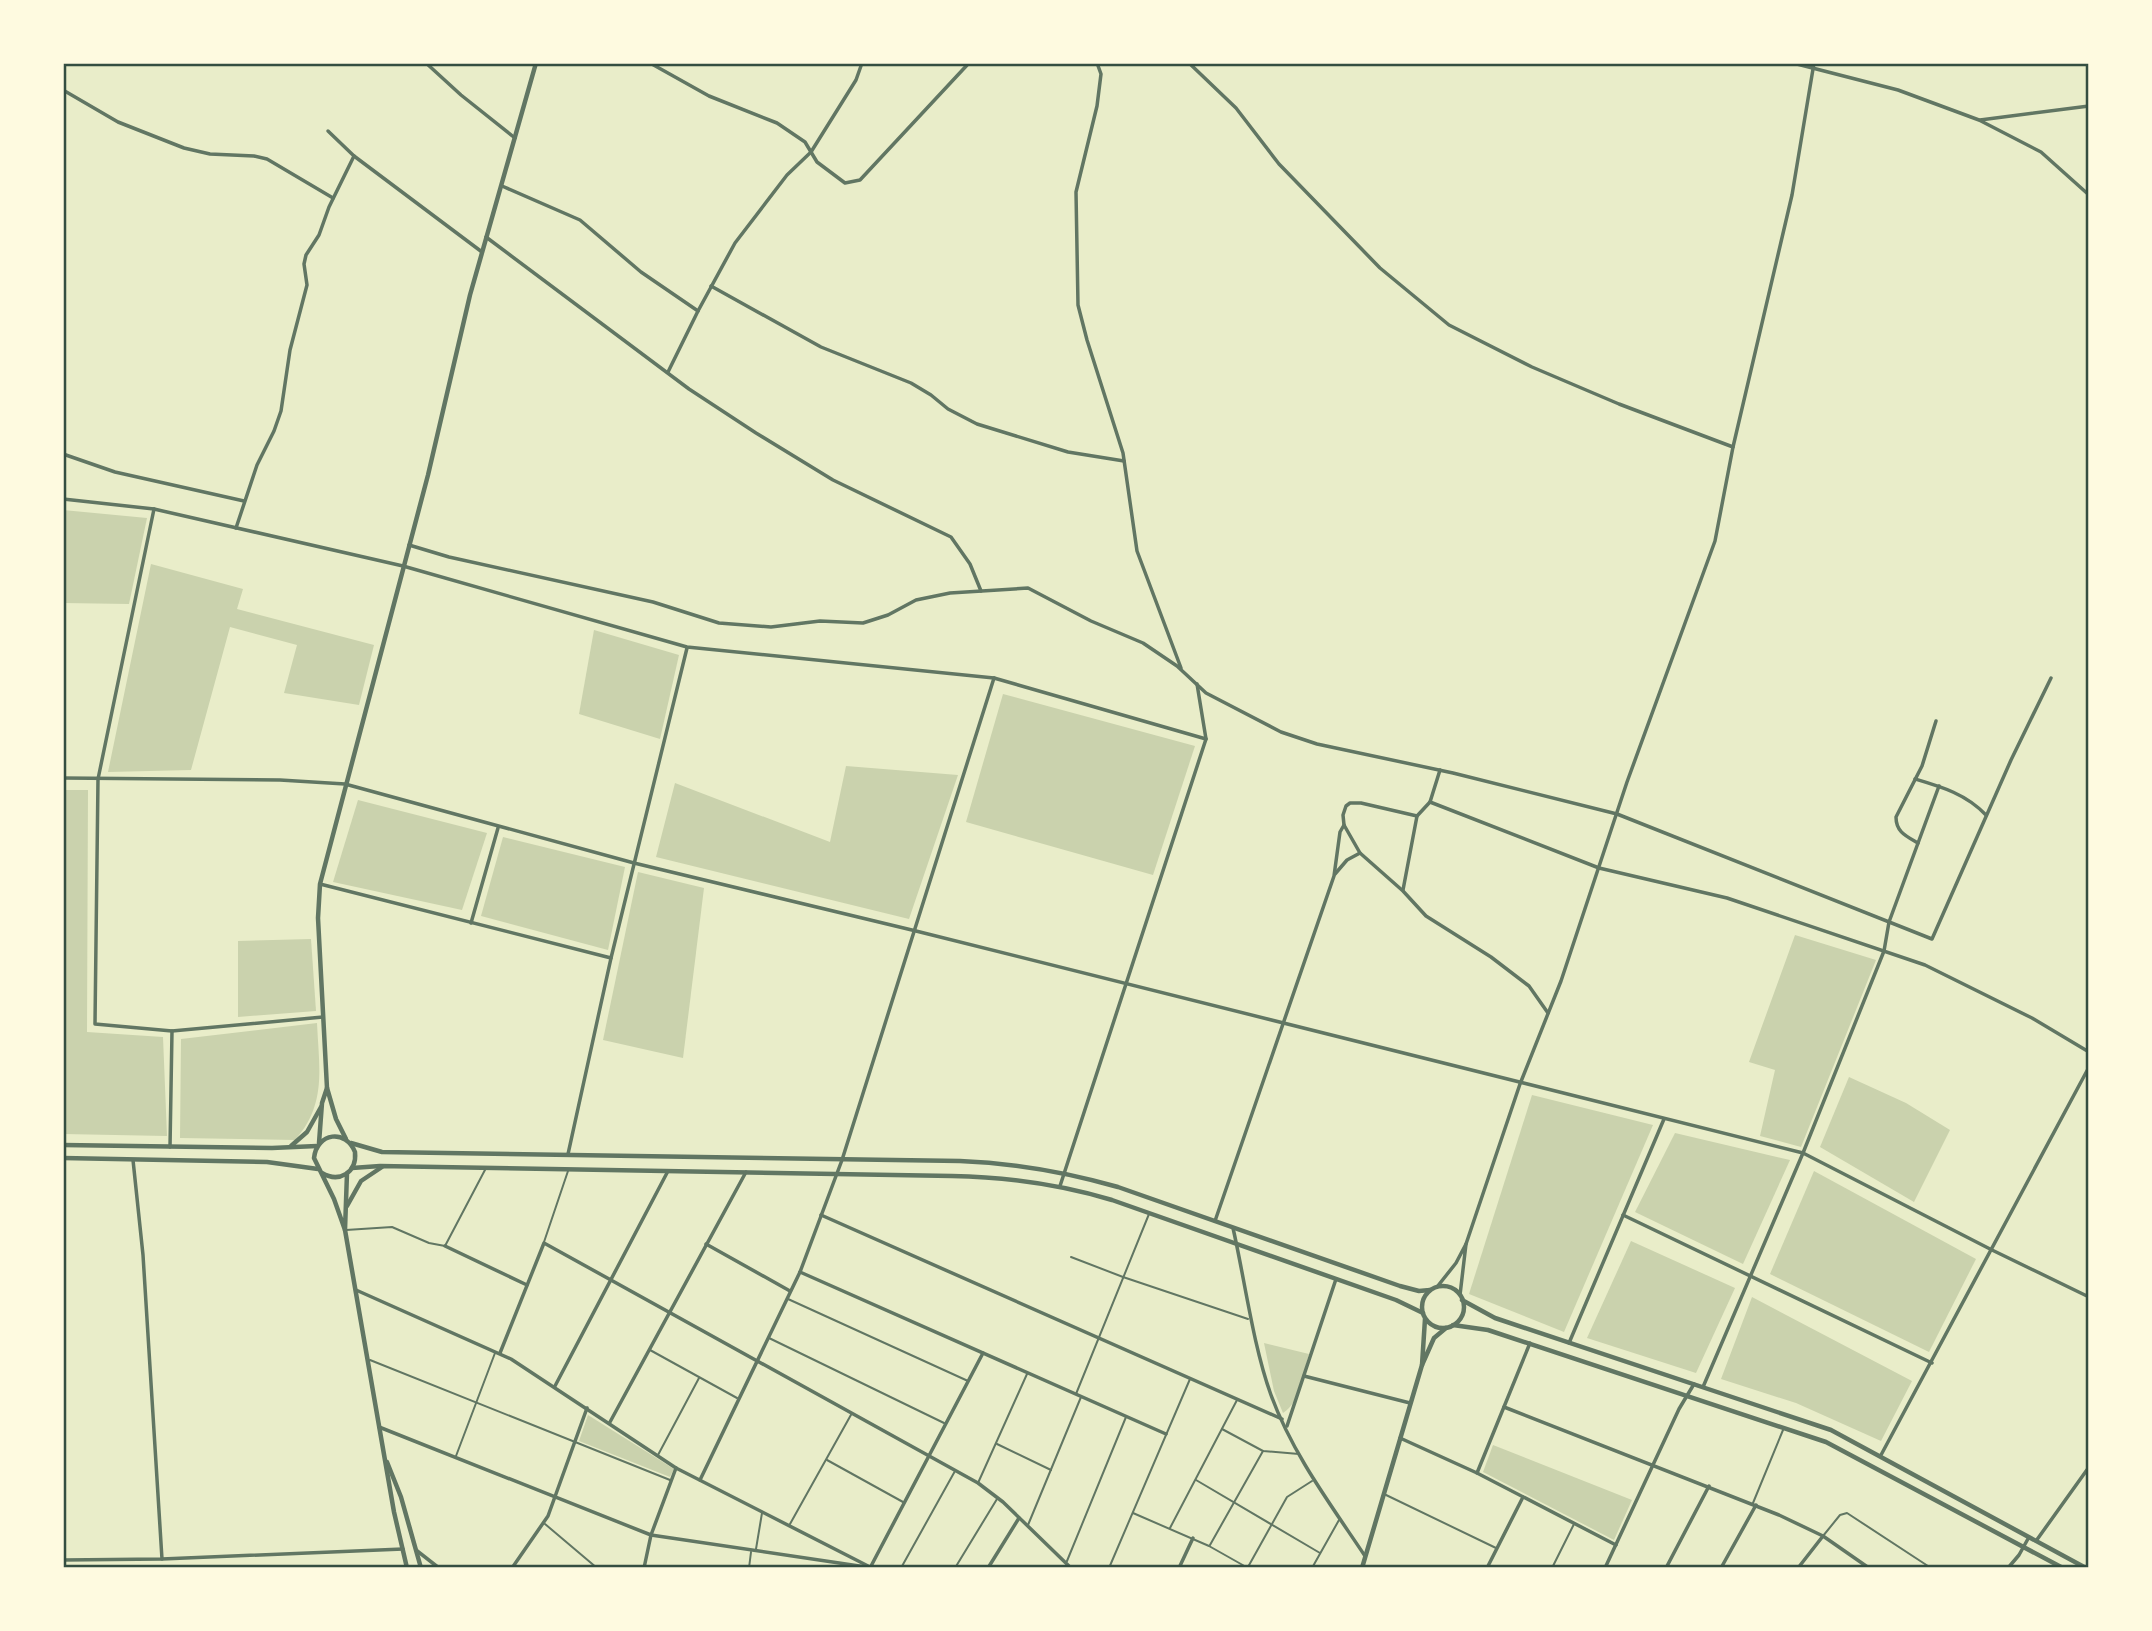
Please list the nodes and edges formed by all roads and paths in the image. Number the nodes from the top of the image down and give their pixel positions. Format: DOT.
graph roads {
  1 [pos="426,63"];
  2 [pos="536,63"];
  3 [pos="650,63"];
  4 [pos="862,63"];
  5 [pos="969,63"];
  6 [pos="1097,63"];
  7 [pos="1189,63"];
  8 [pos="1793,63"];
  9 [pos="1814,66"];
  10 [pos="63,90"];
  11 [pos="2089,106"];
  12 [pos="1979,120"];
  13 [pos="328,131"];
  14 [pos="515,138"];
  15 [pos="811,152"];
  16 [pos="354,156"];
  17 [pos="502,186"];
  18 [pos="2089,195"];
  19 [pos="333,198"];
  20 [pos="486,237"];
  21 [pos="482,252"];
  22 [pos="711,286"];
  23 [pos="698,311"];
  24 [pos="668,372"];
  25 [pos="1733,447"];
  26 [pos="63,454"];
  27 [pos="1124,461"];
  28 [pos="63,499"];
  29 [pos="244,501"];
  30 [pos="153,509"];
  31 [pos="236,528"];
  32 [pos="409,545"];
  33 [pos="403,566"];
  34 [pos="981,591"];
  35 [pos="687,647"];
  36 [pos="1182,671"];
  37 [pos="994,678"];
  38 [pos="2051,678"];
  39 [pos="1196,684"];
  40 [pos="1936,721"];
  41 [pos="1206,739"];
  42 [pos="1440,770"];
  43 [pos="63,778"];
  44 [pos="98,779"];
  45 [pos="1915,779"];
  46 [pos="345,784"];
  47 [pos="1939,786"];
  48 [pos="1430,802"];
  49 [pos="1617,814"];
  50 [pos="1986,815"];
  51 [pos="1417,816"];
  52 [pos="1343,825"];
  53 [pos="498,828"];
  54 [pos="1918,843"];
  55 [pos="1360,853"];
  56 [pos="634,863"];
  57 [pos="1599,868"];
  58 [pos="1334,876"];
  59 [pos="320,884"];
  60 [pos="1403,891"];
  61 [pos="1889,922"];
  62 [pos="471,923"];
  63 [pos="916,931"];
  64 [pos="1884,951"];
  65 [pos="611,958"];
  66 [pos="1125,984"];
  67 [pos="1548,1013"];
  68 [pos="323,1017"];
  69 [pos="1284,1024"];
  70 [pos="172,1031"];
  71 [pos="2089,1052"];
  72 [pos="2089,1067"];
  73 [pos="1520,1084"];
  74 [pos="327,1088"];
  75 [pos="322,1103"];
  76 [pos="1664,1119"];
  77 [pos="349,1141"];
  78 [pos="318,1144"];
  79 [pos="63,1145"];
  80 [pos="170,1147"];
  81 [pos="287,1148"];
  82 [pos="1803,1153"];
  83 [pos="568,1155"];
  84 [pos="63,1158"];
  85 [pos="133,1160"];
  86 [pos="842,1160"];
  87 [pos="385,1166"];
  88 [pos="352,1168"];
  89 [pos="486,1168"];
  90 [pos="569,1169"];
  91 [pos="320,1171"];
  92 [pos="668,1171"];
  93 [pos="746,1172"];
  94 [pos="347,1173"];
  95 [pos="1064,1173"];
  96 [pos="836,1174"];
  97 [pos="1060,1186"];
  98 [pos="347,1207"];
  99 [pos="1149,1213"];
  100 [pos="821,1215"];
  101 [pos="1623,1215"];
  102 [pos="1215,1221"];
  103 [pos="1233,1228"];
  104 [pos="345,1230"];
  105 [pos="544,1243"];
  106 [pos="706,1244"];
  107 [pos="1237,1244"];
  108 [pos="1466,1244"];
  109 [pos="445,1246"];
  110 [pos="1992,1250"];
  111 [pos="1071,1257"];
  112 [pos="800,1272"];
  113 [pos="1750,1276"];
  114 [pos="1123,1277"];
  115 [pos="1336,1279"];
  116 [pos="611,1280"];
  117 [pos="527,1285"];
  118 [pos="1437,1287"];
  119 [pos="355,1290"];
  120 [pos="1430,1290"];
  121 [pos="790,1292"];
  122 [pos="1461,1297"];
  123 [pos="2089,1297"];
  124 [pos="787,1298"];
  125 [pos="670,1312"];
  126 [pos="1424,1316"];
  127 [pos="1253,1321"];
  128 [pos="1453,1325"];
  129 [pos="1447,1328"];
  130 [pos="768,1338"];
  131 [pos="1099,1338"];
  132 [pos="1530,1343"];
  133 [pos="1569,1343"];
  134 [pos="649,1349"];
  135 [pos="498,1352"];
  136 [pos="983,1353"];
  137 [pos="367,1359"];
  138 [pos="757,1360"];
  139 [pos="1932,1363"];
  140 [pos="1422,1366"];
  141 [pos="1028,1373"];
  142 [pos="1304,1376"];
  143 [pos="700,1377"];
  144 [pos="1190,1378"];
  145 [pos="968,1381"];
  146 [pos="1694,1384"];
  147 [pos="555,1386"];
  148 [pos="1703,1387"];
  149 [pos="1076,1394"];
  150 [pos="1687,1395"];
  151 [pos="1082,1396"];
  152 [pos="739,1398"];
  153 [pos="1237,1399"];
  154 [pos="477,1403"];
  155 [pos="1411,1403"];
  156 [pos="1504,1407"];
  157 [pos="587,1408"];
  158 [pos="853,1412"];
  159 [pos="1127,1416"];
  160 [pos="1282,1419"];
  161 [pos="609,1423"];
  162 [pos="945,1423"];
  163 [pos="379,1426"];
  164 [pos="1784,1427"];
  165 [pos="1286,1428"];
  166 [pos="1222,1429"];
  167 [pos="1166,1434"];
  168 [pos="1401,1438"];
  169 [pos="575,1442"];
  170 [pos="996,1444"];
  171 [pos="1263,1451"];
  172 [pos="384,1454"];
  173 [pos="929,1454"];
  174 [pos="1300,1454"];
  175 [pos="658,1455"];
  176 [pos="1881,1455"];
  177 [pos="456,1457"];
  178 [pos="826,1460"];
  179 [pos="1654,1464"];
  180 [pos="2089,1467"];
  181 [pos="676,1468"];
  182 [pos="1051,1469"];
  183 [pos="956,1470"];
  184 [pos="1477,1473"];
  185 [pos="1314,1479"];
  186 [pos="671,1480"];
  187 [pos="700,1480"];
  188 [pos="1195,1480"];
  189 [pos="978,1483"];
  190 [pos="1709,1486"];
  191 [pos="1384,1494"];
  192 [pos="555,1497"];
  193 [pos="1523,1497"];
  194 [pos="998,1498"];
  195 [pos="903,1502"];
  196 [pos="1234,1503"];
  197 [pos="1755,1505"];
  198 [pos="762,1512"];
  199 [pos="1132,1512"];
  200 [pos="1019,1518"];
  201 [pos="1340,1518"];
  202 [pos="544,1523"];
  203 [pos="1574,1523"];
  204 [pos="1272,1525"];
  205 [pos="789,1526"];
  206 [pos="1027,1526"];
  207 [pos="1170,1528"];
  208 [pos="651,1535"];
  209 [pos="1823,1536"];
  210 [pos="2029,1537"];
  211 [pos="1193,1538"];
  212 [pos="2036,1541"];
  213 [pos="1616,1545"];
  214 [pos="1209,1546"];
  215 [pos="2024,1547"];
  216 [pos="402,1549"];
  217 [pos="1497,1549"];
  218 [pos="416,1550"];
  219 [pos="754,1550"];
  220 [pos="1320,1553"];
  221 [pos="1366,1556"];
  222 [pos="162,1559"];
  223 [pos="63,1560"];
  224 [pos="1066,1563"];
  225 [pos="593,1564"];
  226 [pos="1242,1566"];
  227 [pos="407,1568"];
  228 [pos="421,1568"];
  229 [pos="439,1568"];
  230 [pos="512,1568"];
  231 [pos="590,1568"];
  232 [pos="597,1568"];
  233 [pos="644,1568"];
  234 [pos="749,1568"];
  235 [pos="871,1568"];
  236 [pos="901,1568"];
  237 [pos="956,1568"];
  238 [pos="988,1568"];
  239 [pos="1071,1568"];
  240 [pos="1108,1568"];
  241 [pos="1179,1568"];
  242 [pos="1248,1568"];
  243 [pos="1312,1568"];
  244 [pos="1362,1568"];
  245 [pos="1487,1568"];
  246 [pos="1552,1568"];
  247 [pos="1605,1568"];
  248 [pos="1666,1568"];
  249 [pos="1721,1568"];
  250 [pos="1798,1568"];
  251 [pos="1869,1568"];
  252 [pos="1931,1568"];
  253 [pos="2008,1568"];
  254 [pos="2063,1568"];
  255 [pos="2086,1568"];
  1 -- 14 [label="street"];
  2 -- 14 [label="street"];
  3 -- 15 [label="street"];
  4 -- 15 [label="street"];
  5 -- 15 [label="street"];
  6 -- 27 [label="street"];
  7 -- 25 [label="street"];
  8 -- 9 [label="street"];
  9 -- 12 [label="street"];
  9 -- 25 [label="street"];
  10 -- 19 [label="street"];
  11 -- 12 [label="street"];
  12 -- 18 [label="street"];
  13 -- 16 [label="street"];
  14 -- 17 [label="street"];
  15 -- 22 [label="street"];
  16 -- 19 [label="street"];
  16 -- 21 [label="street"];
  17 -- 20 [label="street"];
  17 -- 23 [label="street"];
  19 -- 29 [label="street"];
  20 -- 21 [label="street"];
  20 -- 24 [label="street"];
  21 -- 32 [label="street"];
  22 -- 23 [label="street"];
  22 -- 27 [label="street"];
  23 -- 24 [label="street"];
  24 -- 34 [label="street"];
  25 -- 49 [label="street"];
  26 -- 29 [label="street"];
  27 -- 36 [label="street"];
  28 -- 30 [label="street"];
  29 -- 31 [label="street"];
  30 -- 31 [label="street"];
  30 -- 44 [label="street"];
  31 -- 33 [label="street"];
  32 -- 33 [label="street"];
  32 -- 34 [label="street"];
  33 -- 35 [label="street"];
  33 -- 46 [label="street"];
  34 -- 36 [label="street"];
  35 -- 37 [label="street"];
  35 -- 56 [label="street"];
  36 -- 39 [label="street"];
  37 -- 41 [label="street"];
  37 -- 63 [label="street"];
  38 -- 50 [label="street"];
  39 -- 41 [label="street"];
  39 -- 42 [label="street"];
  40 -- 45 [label="street"];
  41 -- 66 [label="street"];
  42 -- 48 [label="street"];
  42 -- 49 [label="street"];
  43 -- 44 [label="street"];
  44 -- 46 [label="street"];
  44 -- 70 [label="street"];
  45 -- 47 [label="street"];
  45 -- 54 [label="street"];
  46 -- 53 [label="street"];
  46 -- 59 [label="street"];
  47 -- 50 [label="street"];
  47 -- 54 [label="street"];
  48 -- 51 [label="street"];
  48 -- 57 [label="street"];
  49 -- 57 [label="street"];
  49 -- 61 [label="street"];
  50 -- 61 [label="street"];
  51 -- 52 [label="street"];
  51 -- 60 [label="street"];
  52 -- 55 [label="street"];
  52 -- 58 [label="street"];
  53 -- 56 [label="street"];
  53 -- 62 [label="street"];
  54 -- 61 [label="street"];
  55 -- 58 [label="street"];
  55 -- 60 [label="street"];
  56 -- 63 [label="street"];
  56 -- 65 [label="street"];
  57 -- 64 [label="street"];
  57 -- 67 [label="street"];
  58 -- 69 [label="street"];
  59 -- 62 [label="street"];
  59 -- 68 [label="street"];
  60 -- 67 [label="street"];
  61 -- 64 [label="street"];
  62 -- 65 [label="street"];
  63 -- 66 [label="street"];
  63 -- 86 [label="street"];
  64 -- 71 [label="street"];
  64 -- 82 [label="street"];
  65 -- 83 [label="street"];
  66 -- 69 [label="street"];
  66 -- 95 [label="street"];
  67 -- 73 [label="street"];
  68 -- 70 [label="street"];
  68 -- 74 [label="street"];
  69 -- 73 [label="street"];
  69 -- 102 [label="street"];
  70 -- 80 [label="street"];
  72 -- 110 [label="street"];
  73 -- 76 [label="street"];
  73 -- 108 [label="street"];
  74 -- 75 [label="street"];
  74 -- 77 [label="street"];
  75 -- 78 [label="street"];
  75 -- 81 [label="street"];
  76 -- 82 [label="street"];
  76 -- 101 [label="street"];
  77 -- 78 [label="street"];
  77 -- 83 [label="street"];
  77 -- 88 [label="street"];
  78 -- 81 [label="street"];
  78 -- 91 [label="street"];
  79 -- 80 [label="street"];
  80 -- 81 [label="street"];
  82 -- 110 [label="street"];
  82 -- 113 [label="street"];
  83 -- 86 [label="street"];
  84 -- 85 [label="street"];
  85 -- 91 [label="street"];
  85 -- 222 [label="street"];
  86 -- 95 [label="street"];
  86 -- 96 [label="street"];
  87 -- 88 [label="street"];
  87 -- 89 [label="street"];
  87 -- 98 [label="street"];
  88 -- 94 [label="street"];
  89 -- 90 [label="street"];
  89 -- 109 [label="lane"];
  90 -- 92 [label="street"];
  90 -- 105 [label="lane"];
  91 -- 94 [label="street"];
  91 -- 104 [label="street"];
  92 -- 93 [label="street"];
  92 -- 116 [label="street"];
  93 -- 96 [label="street"];
  93 -- 106 [label="street"];
  94 -- 98 [label="street"];
  95 -- 97 [label="street"];
  95 -- 102 [label="street"];
  96 -- 97 [label="street"];
  96 -- 100 [label="street"];
  97 -- 99 [label="street"];
  98 -- 104 [label="street"];
  99 -- 107 [label="street"];
  99 -- 114 [label="lane"];
  100 -- 112 [label="street"];
  100 -- 131 [label="street"];
  101 -- 113 [label="street"];
  101 -- 133 [label="street"];
  102 -- 103 [label="street"];
  103 -- 107 [label="street"];
  103 -- 120 [label="street"];
  104 -- 109 [label="lane"];
  104 -- 119 [label="street"];
  105 -- 116 [label="street"];
  105 -- 117 [label="street"];
  106 -- 121 [label="street"];
  106 -- 125 [label="street"];
  107 -- 115 [label="street"];
  107 -- 127 [label="street"];
  108 -- 118 [label="street"];
  108 -- 122 [label="street"];
  109 -- 117 [label="street"];
  110 -- 123 [label="street"];
  110 -- 139 [label="street"];
  111 -- 114 [label="lane"];
  112 -- 121 [label="street"];
  112 -- 136 [label="street"];
  113 -- 139 [label="street"];
  113 -- 148 [label="street"];
  114 -- 127 [label="lane"];
  114 -- 131 [label="lane"];
  115 -- 126 [label="street"];
  115 -- 142 [label="street"];
  116 -- 125 [label="street"];
  116 -- 147 [label="street"];
  117 -- 135 [label="street"];
  118 -- 120 [label="street"];
  118 -- 122 [label="street"];
  119 -- 135 [label="street"];
  119 -- 137 [label="street"];
  120 -- 126 [label="street"];
  121 -- 124 [label="street"];
  122 -- 128 [label="street"];
  122 -- 133 [label="street"];
  124 -- 130 [label="street"];
  124 -- 145 [label="lane"];
  125 -- 134 [label="street"];
  125 -- 138 [label="street"];
  126 -- 129 [label="street"];
  126 -- 140 [label="street"];
  127 -- 160 [label="street"];
  128 -- 129 [label="street"];
  128 -- 132 [label="street"];
  129 -- 140 [label="street"];
  130 -- 138 [label="street"];
  130 -- 162 [label="lane"];
  131 -- 144 [label="street"];
  131 -- 149 [label="lane"];
  132 -- 150 [label="street"];
  132 -- 156 [label="street"];
  133 -- 146 [label="street"];
  134 -- 143 [label="lane"];
  134 -- 161 [label="street"];
  135 -- 147 [label="street"];
  135 -- 154 [label="lane"];
  136 -- 141 [label="street"];
  136 -- 145 [label="street"];
  137 -- 154 [label="lane"];
  137 -- 163 [label="street"];
  138 -- 152 [label="street"];
  138 -- 158 [label="street"];
  139 -- 176 [label="street"];
  140 -- 155 [label="street"];
  141 -- 149 [label="street"];
  141 -- 170 [label="lane"];
  142 -- 155 [label="street"];
  142 -- 165 [label="street"];
  143 -- 152 [label="lane"];
  143 -- 175 [label="lane"];
  144 -- 153 [label="street"];
  144 -- 167 [label="lane"];
  145 -- 162 [label="street"];
  146 -- 148 [label="street"];
  146 -- 150 [label="street"];
  147 -- 157 [label="street"];
  148 -- 176 [label="street"];
  149 -- 151 [label="street"];
  150 -- 164 [label="street"];
  150 -- 179 [label="street"];
  151 -- 159 [label="street"];
  151 -- 182 [label="lane"];
  152 -- 187 [label="street"];
  153 -- 160 [label="street"];
  153 -- 166 [label="lane"];
  154 -- 169 [label="lane"];
  154 -- 177 [label="lane"];
  155 -- 168 [label="street"];
  156 -- 179 [label="street"];
  156 -- 184 [label="street"];
  157 -- 161 [label="street"];
  157 -- 169 [label="street"];
  158 -- 173 [label="street"];
  158 -- 178 [label="lane"];
  159 -- 167 [label="street"];
  159 -- 224 [label="lane"];
  160 -- 165 [label="street"];
  161 -- 175 [label="street"];
  162 -- 173 [label="street"];
  163 -- 172 [label="street"];
  163 -- 177 [label="street"];
  164 -- 197 [label="lane"];
  164 -- 215 [label="street"];
  165 -- 174 [label="street"];
  166 -- 171 [label="lane"];
  166 -- 188 [label="lane"];
  167 -- 199 [label="lane"];
  168 -- 184 [label="street"];
  168 -- 191 [label="street"];
  169 -- 186 [label="lane"];
  169 -- 192 [label="street"];
  170 -- 182 [label="lane"];
  170 -- 189 [label="lane"];
  171 -- 174 [label="lane"];
  171 -- 196 [label="lane"];
  172 -- 216 [label="street"];
  172 -- 218 [label="street"];
  173 -- 183 [label="street"];
  173 -- 195 [label="street"];
  174 -- 185 [label="street"];
  175 -- 181 [label="street"];
  176 -- 210 [label="street"];
  177 -- 192 [label="street"];
  178 -- 195 [label="lane"];
  178 -- 205 [label="lane"];
  179 -- 190 [label="street"];
  179 -- 213 [label="street"];
  180 -- 212 [label="street"];
  181 -- 186 [label="street"];
  181 -- 187 [label="street"];
  182 -- 206 [label="lane"];
  183 -- 189 [label="street"];
  183 -- 236 [label="lane"];
  184 -- 193 [label="street"];
  185 -- 201 [label="street"];
  185 -- 204 [label="lane"];
  186 -- 208 [label="street"];
  187 -- 198 [label="street"];
  188 -- 196 [label="lane"];
  188 -- 207 [label="lane"];
  189 -- 194 [label="street"];
  190 -- 197 [label="street"];
  190 -- 248 [label="street"];
  191 -- 217 [label="lane"];
  191 -- 221 [label="street"];
  192 -- 202 [label="street"];
  192 -- 208 [label="street"];
  193 -- 203 [label="street"];
  193 -- 217 [label="street"];
  194 -- 200 [label="street"];
  194 -- 237 [label="lane"];
  195 -- 235 [label="street"];
  196 -- 204 [label="lane"];
  196 -- 214 [label="lane"];
  197 -- 209 [label="street"];
  197 -- 249 [label="street"];
  198 -- 205 [label="street"];
  198 -- 219 [label="lane"];
  199 -- 207 [label="lane"];
  199 -- 240 [label="lane"];
  200 -- 206 [label="street"];
  200 -- 238 [label="street"];
  201 -- 220 [label="lane"];
  201 -- 221 [label="street"];
  202 -- 225 [label="lane"];
  202 -- 230 [label="street"];
  203 -- 213 [label="street"];
  203 -- 246 [label="lane"];
  204 -- 220 [label="lane"];
  204 -- 242 [label="lane"];
  205 -- 235 [label="street"];
  206 -- 224 [label="street"];
  207 -- 211 [label="lane"];
  208 -- 219 [label="street"];
  208 -- 233 [label="street"];
  209 -- 250 [label="street"];
  209 -- 251 [label="street"];
  209 -- 252 [label="lane"];
  210 -- 212 [label="street"];
  210 -- 215 [label="street"];
  211 -- 214 [label="lane"];
  211 -- 241 [label="street"];
  212 -- 255 [label="street"];
  213 -- 247 [label="street"];
  214 -- 226 [label="lane"];
  215 -- 253 [label="street"];
  215 -- 254 [label="street"];
  216 -- 222 [label="street"];
  216 -- 227 [label="street"];
  217 -- 245 [label="street"];
  218 -- 228 [label="street"];
  218 -- 229 [label="street"];
  219 -- 234 [label="lane"];
  219 -- 235 [label="street"];
  220 -- 243 [label="lane"];
  221 -- 244 [label="street"];
  222 -- 223 [label="street"];
  224 -- 239 [label="street"];
  225 -- 231 [label="lane"];
  225 -- 232 [label="lane"];
  226 -- 242 [label="lane"];
}
